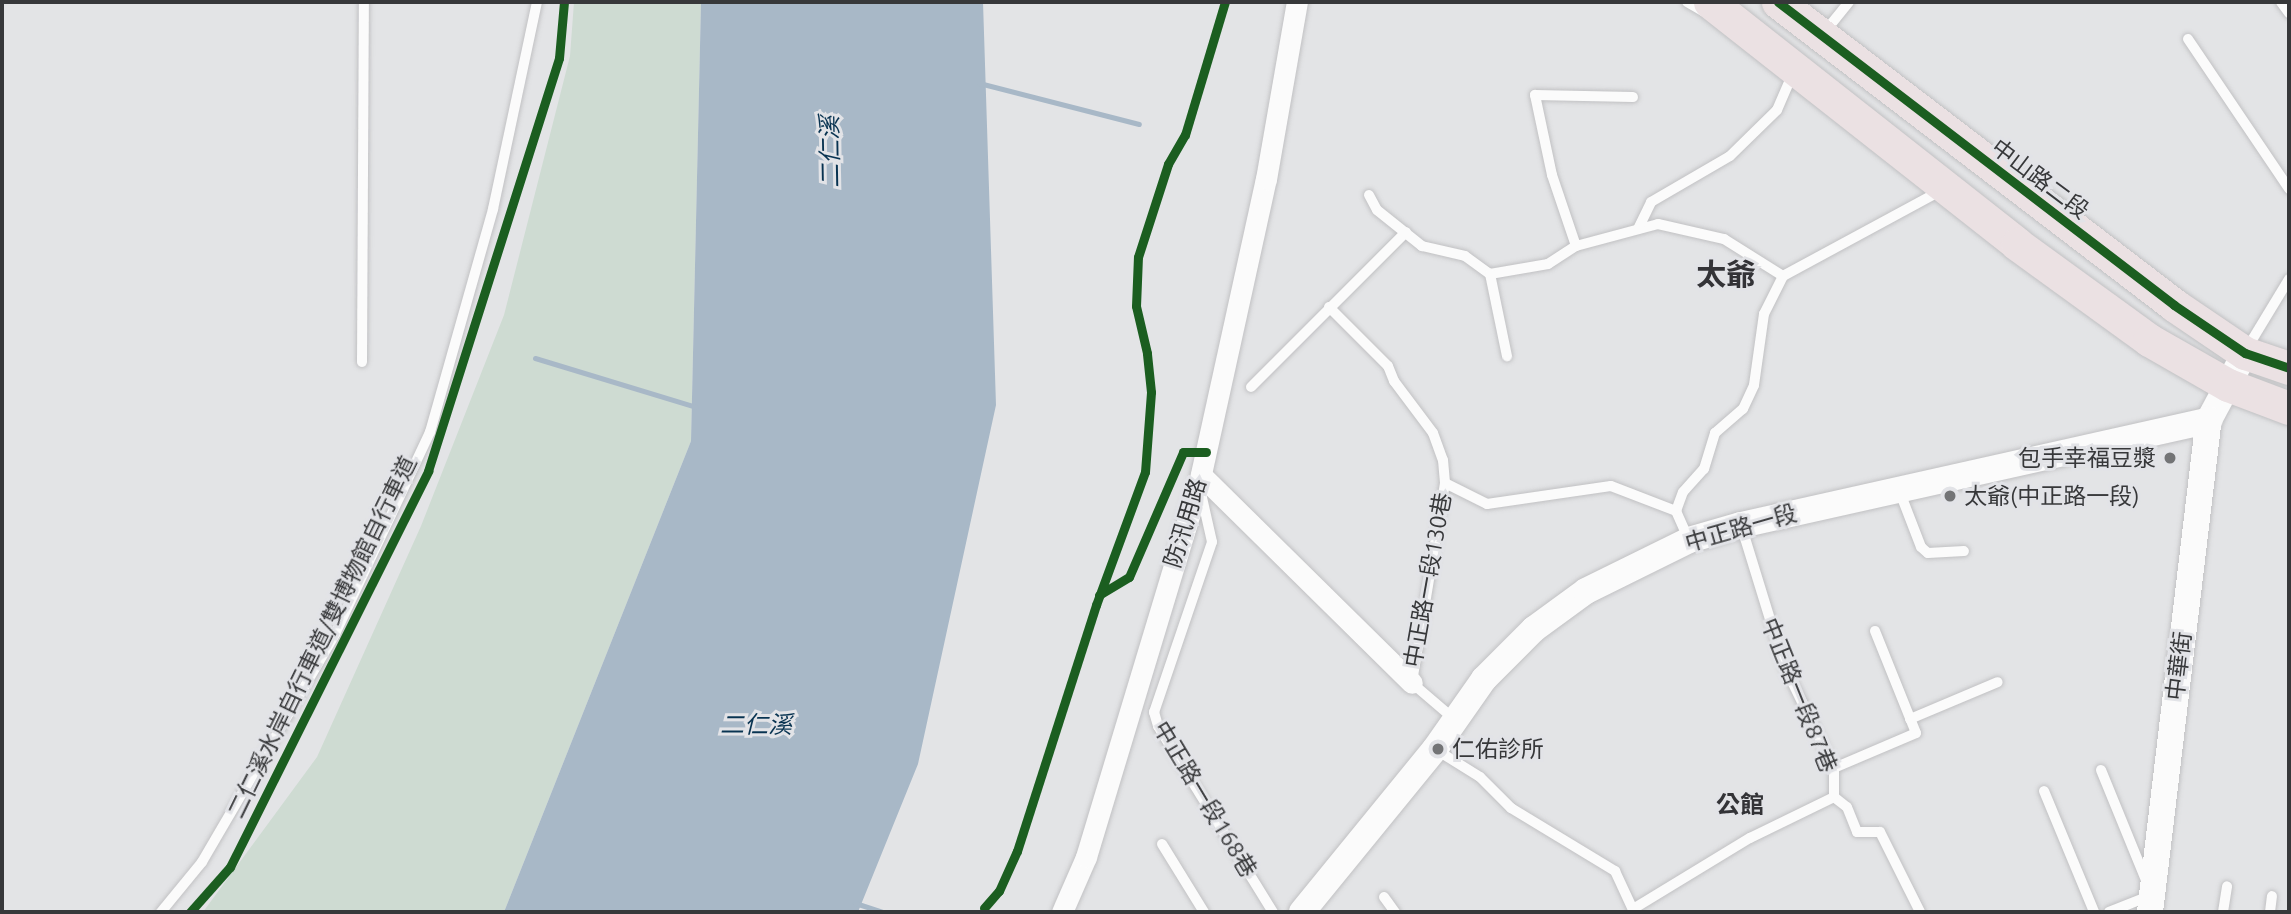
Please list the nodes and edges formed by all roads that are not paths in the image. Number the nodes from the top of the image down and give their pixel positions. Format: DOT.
graph roads {
  1 [pos="364,2"];
  2 [pos="537,2"];
  3 [pos="1297,2"];
  4 [pos="1687,2"];
  5 [pos="1710,2"];
  6 [pos="1849,2"];
  7 [pos="2281,2"];
  8 [pos="2289,13"];
  9 [pos="1797,15"];
  10 [pos="2188,39"];
  11 [pos="1785,63"];
  12 [pos="1633,97"];
  13 [pos="1948,187"];
  14 [pos="2289,189"];
  15 [pos="1368,195"];
  16 [pos="1639,229"];
  17 [pos="1406,232"];
  18 [pos="1576,246"];
  19 [pos="1490,274"];
  20 [pos="1783,276"];
  21 [pos="2289,279"];
  22 [pos="1329,307"];
  23 [pos="2245,353"];
  24 [pos="1507,356"];
  25 [pos="362,362"];
  26 [pos="2289,368"];
  27 [pos="2228,385"];
  28 [pos="1251,387"];
  29 [pos="2289,408"];
  30 [pos="2209,420"];
  31 [pos="1200,479"];
  32 [pos="1445,484"];
  33 [pos="1898,487"];
  34 [pos="1676,511"];
  35 [pos="1741,525"];
  36 [pos="1689,540"];
  37 [pos="1964,551"];
  38 [pos="1875,631"];
  39 [pos="1998,682"];
  40 [pos="1412,684"];
  41 [pos="1454,719"];
  42 [pos="1910,719"];
  43 [pos="1435,749"];
  44 [pos="1834,768"];
  45 [pos="2101,770"];
  46 [pos="2044,791"];
  47 [pos="1834,797"];
  48 [pos="1162,844"];
  49 [pos="2227,886"];
  50 [pos="2272,895"];
  51 [pos="1384,897"];
  52 [pos="2151,904"];
  53 [pos="1634,910"];
  54 [pos="161,912"];
  55 [pos="1062,912"];
  56 [pos="1204,912"];
  57 [pos="1273,912"];
  58 [pos="1302,912"];
  59 [pos="1395,912"];
  60 [pos="1920,912"];
  61 [pos="2094,912"];
  62 [pos="2109,912"];
  63 [pos="2223,912"];
  64 [pos="2270,912"];
  1 -- 25 [label="lane"];
  2 -- 54 [label="lane"];
  3 -- 31 [label="street, 防汛用路"];
  4 -- 11 [label="lane"];
  5 -- 11 [label="main road"];
  6 -- 9 [label="lane"];
  7 -- 8 [label="lane"];
  9 -- 23 [label="main road, 中山路二段"];
  10 -- 14 [label="lane"];
  11 -- 13 [label="main road"];
  11 -- 16 [label="lane"];
  12 -- 18 [label="lane"];
  13 -- 20 [label="lane"];
  13 -- 27 [label="main road"];
  15 -- 17 [label="lane"];
  16 -- 18 [label="lane"];
  16 -- 20 [label="lane"];
  17 -- 19 [label="lane"];
  17 -- 22 [label="lane"];
  18 -- 19 [label="lane"];
  19 -- 24 [label="lane"];
  20 -- 34 [label="lane"];
  21 -- 23 [label="lane"];
  22 -- 28 [label="lane"];
  22 -- 32 [label="lane, 中正路一段130巷"];
  23 -- 26 [label="main road, 中山路二段"];
  23 -- 27 [label="street"];
  27 -- 29 [label="main road"];
  27 -- 30 [label="street"];
  30 -- 33 [label="street, 中正路一段"];
  30 -- 52 [label="street, 中華街"];
  31 -- 40 [label="street, 中正路一段130巷"];
  31 -- 55 [label="street, 防汛用路"];
  31 -- 57 [label="lane, 中正路一段168巷"];
  32 -- 34 [label="lane"];
  32 -- 40 [label="lane, 中正路一段130巷"];
  33 -- 35 [label="street, 中正路一段"];
  33 -- 37 [label="lane"];
  34 -- 36 [label="lane"];
  35 -- 36 [label="street, 中正路一段"];
  35 -- 44 [label="lane, 中正路一段87巷"];
  36 -- 41 [label="street, 中正路一段"];
  38 -- 42 [label="lane"];
  39 -- 42 [label="lane"];
  40 -- 41 [label="lane, 中正路一段130巷"];
  41 -- 43 [label="street, 中正路一段"];
  42 -- 44 [label="lane"];
  43 -- 53 [label="lane"];
  43 -- 58 [label="street, 中正路一段"];
  44 -- 47 [label="lane, 中正路一段87巷"];
  45 -- 52 [label="lane"];
  46 -- 61 [label="lane"];
  47 -- 53 [label="lane"];
  47 -- 60 [label="lane, 中正路一段87巷"];
  48 -- 56 [label="lane"];
  49 -- 63 [label="lane"];
  50 -- 64 [label="lane"];
  51 -- 59 [label="lane"];
  52 -- 62 [label="lane"];
}
